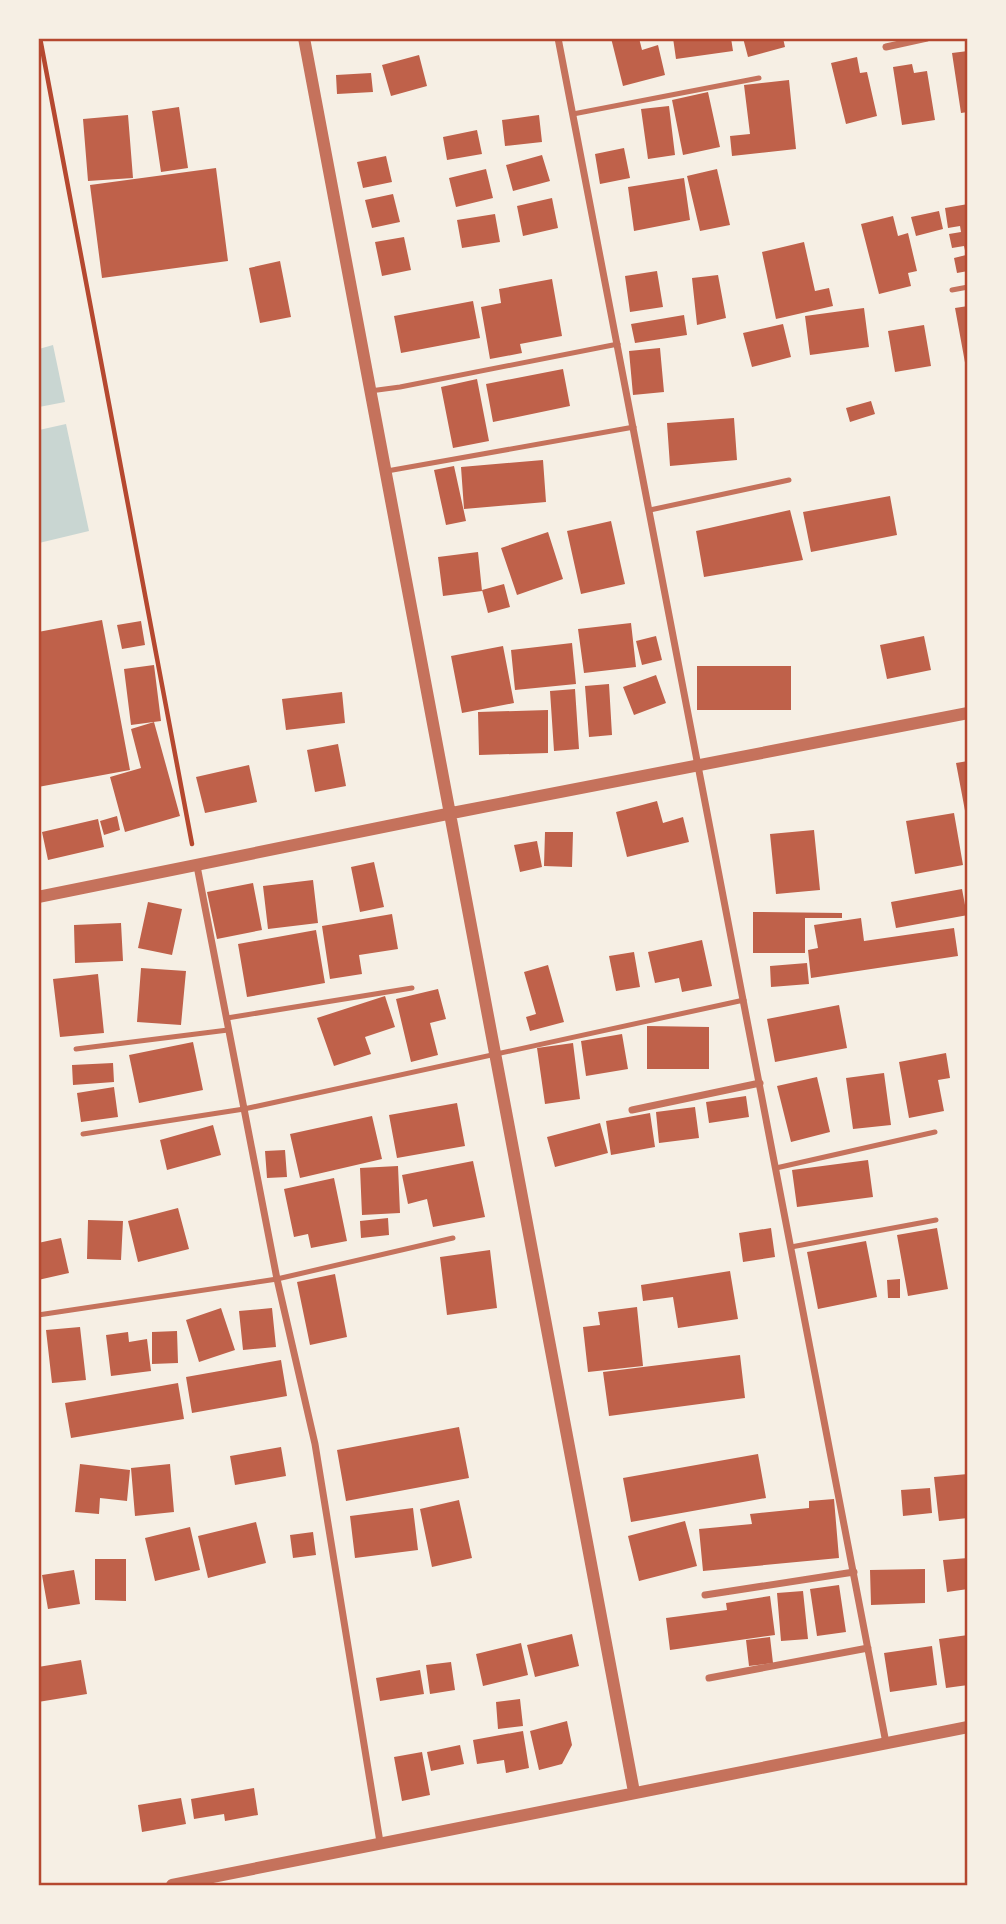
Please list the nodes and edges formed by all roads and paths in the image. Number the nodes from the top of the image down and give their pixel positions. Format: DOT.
graph roads {
  1 [pos="40,38"];
  2 [pos="304,38"];
  3 [pos="558,38"];
  4 [pos="927,38"];
  5 [pos="886,47"];
  6 [pos="759,78"];
  7 [pos="573,114"];
  8 [pos="968,287"];
  9 [pos="952,290"];
  10 [pos="618,344"];
  11 [pos="370,391"];
  12 [pos="634,427"];
  13 [pos="387,471"];
  14 [pos="789,480"];
  15 [pos="650,510"];
  16 [pos="968,713"];
  17 [pos="700,766"];
  18 [pos="452,813"];
  19 [pos="197,866"];
  20 [pos="38,897"];
  21 [pos="412,988"];
  22 [pos="744,1000"];
  23 [pos="227,1018"];
  24 [pos="228,1030"];
  25 [pos="76,1049"];
  26 [pos="496,1055"];
  27 [pos="760,1083"];
  28 [pos="244,1109"];
  29 [pos="632,1110"];
  30 [pos="935,1132"];
  31 [pos="83,1134"];
  32 [pos="776,1168"];
  33 [pos="936,1220"];
  34 [pos="453,1238"];
  35 [pos="791,1247"];
  36 [pos="277,1279"];
  37 [pos="38,1315"];
  38 [pos="854,1572"];
  39 [pos="705,1595"];
  40 [pos="868,1648"];
  41 [pos="709,1678"];
  42 [pos="968,1727"];
  43 [pos="886,1743"];
  44 [pos="634,1792"];
  45 [pos="380,1843"];
  46 [pos="172,1885"];
  1 -- 19 [label="path"];
  2 -- 11 [label="street"];
  3 -- 7 [label="street"];
  4 -- 5 [label="street"];
  6 -- 7 [label="lane"];
  7 -- 10 [label="street"];
  8 -- 9 [label="lane"];
  10 -- 11 [label="lane"];
  10 -- 12 [label="street"];
  11 -- 13 [label="street"];
  12 -- 13 [label="lane"];
  12 -- 15 [label="street"];
  13 -- 18 [label="street"];
  14 -- 15 [label="lane"];
  15 -- 17 [label="street"];
  16 -- 17 [label="street"];
  17 -- 18 [label="street"];
  17 -- 22 [label="street"];
  18 -- 19 [label="street"];
  18 -- 26 [label="street"];
  19 -- 20 [label="street"];
  19 -- 23 [label="street"];
  21 -- 23 [label="lane"];
  22 -- 26 [label="lane"];
  22 -- 27 [label="street"];
  23 -- 24 [label="street"];
  24 -- 25 [label="lane"];
  24 -- 28 [label="street"];
  26 -- 28 [label="lane"];
  26 -- 44 [label="street"];
  27 -- 29 [label="street"];
  27 -- 32 [label="street"];
  28 -- 31 [label="lane"];
  28 -- 36 [label="street"];
  30 -- 32 [label="lane"];
  32 -- 35 [label="street"];
  33 -- 35 [label="lane"];
  34 -- 36 [label="lane"];
  35 -- 38 [label="street"];
  36 -- 37 [label="lane"];
  36 -- 45 [label="street"];
  38 -- 39 [label="street"];
  38 -- 40 [label="street"];
  40 -- 41 [label="street"];
  40 -- 43 [label="street"];
  42 -- 43 [label="street"];
  43 -- 44 [label="street"];
  44 -- 45 [label="street"];
  45 -- 46 [label="street"];
}
